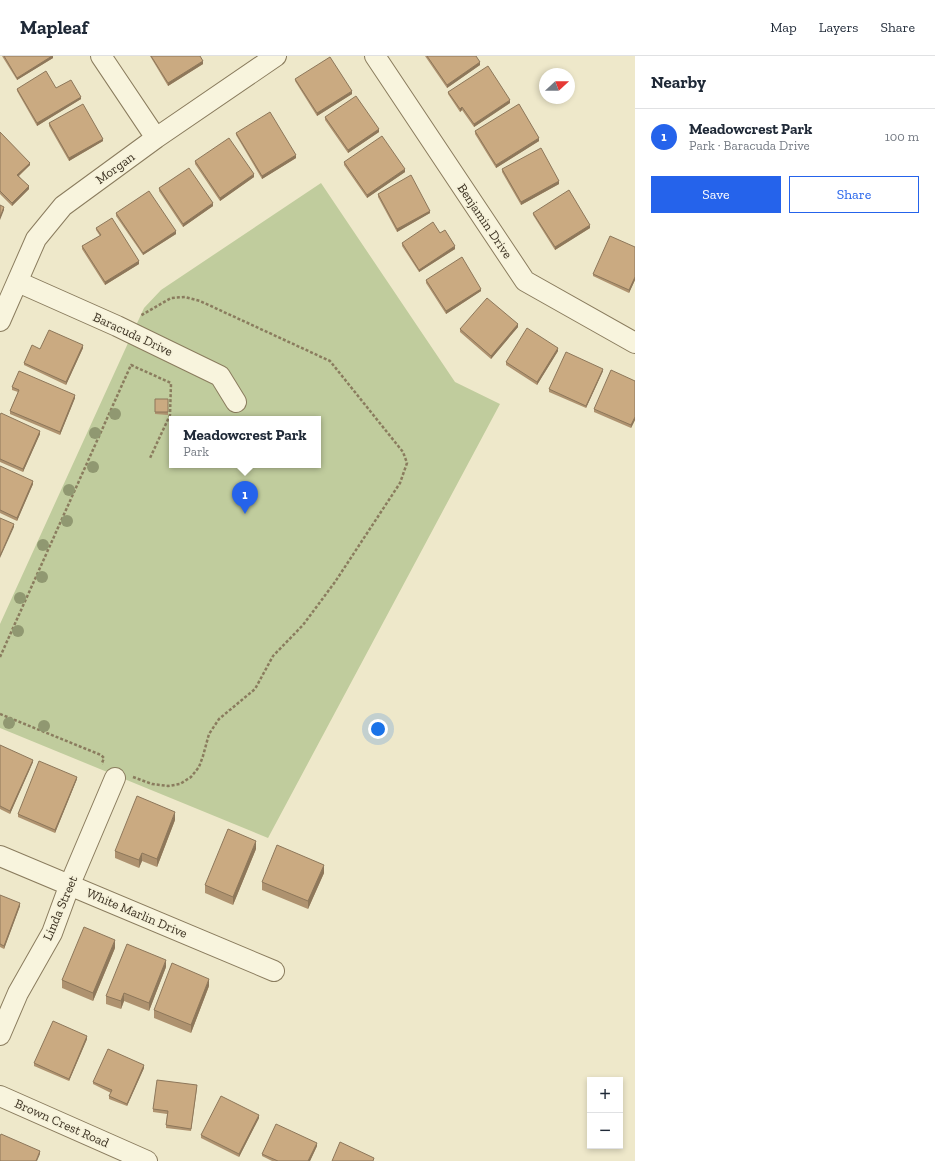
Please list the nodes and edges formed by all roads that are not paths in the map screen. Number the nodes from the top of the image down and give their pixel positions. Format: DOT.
graph roads {
  1 [pos="101,56"];
  2 [pos="276,56"];
  3 [pos="375,56"];
  4 [pos="156,138"];
  5 [pos="18,282"];
  6 [pos="0,321"];
  7 [pos="635,343"];
  8 [pos="236,402"];
  9 [pos="118,773"];
  10 [pos="0,856"];
  11 [pos="70,884"];
  12 [pos="274,971"];
  13 [pos="0,1035"];
  14 [pos="0,1096"];
  15 [pos="147,1161"];
  1 -- 4 [label="street"];
  2 -- 4 [label="street, Morgan"];
  3 -- 7 [label="street, Benjamin Drive"];
  4 -- 5 [label="street, Morgan"];
  5 -- 6 [label="street, Morgan"];
  5 -- 8 [label="street, Baracuda Drive"];
  9 -- 11 [label="street, Linda Street"];
  10 -- 11 [label="street, White Marlin Drive"];
  11 -- 12 [label="street, White Marlin Drive"];
  11 -- 13 [label="street, Linda Street"];
  14 -- 15 [label="street, Brown Crest Road"];
}
